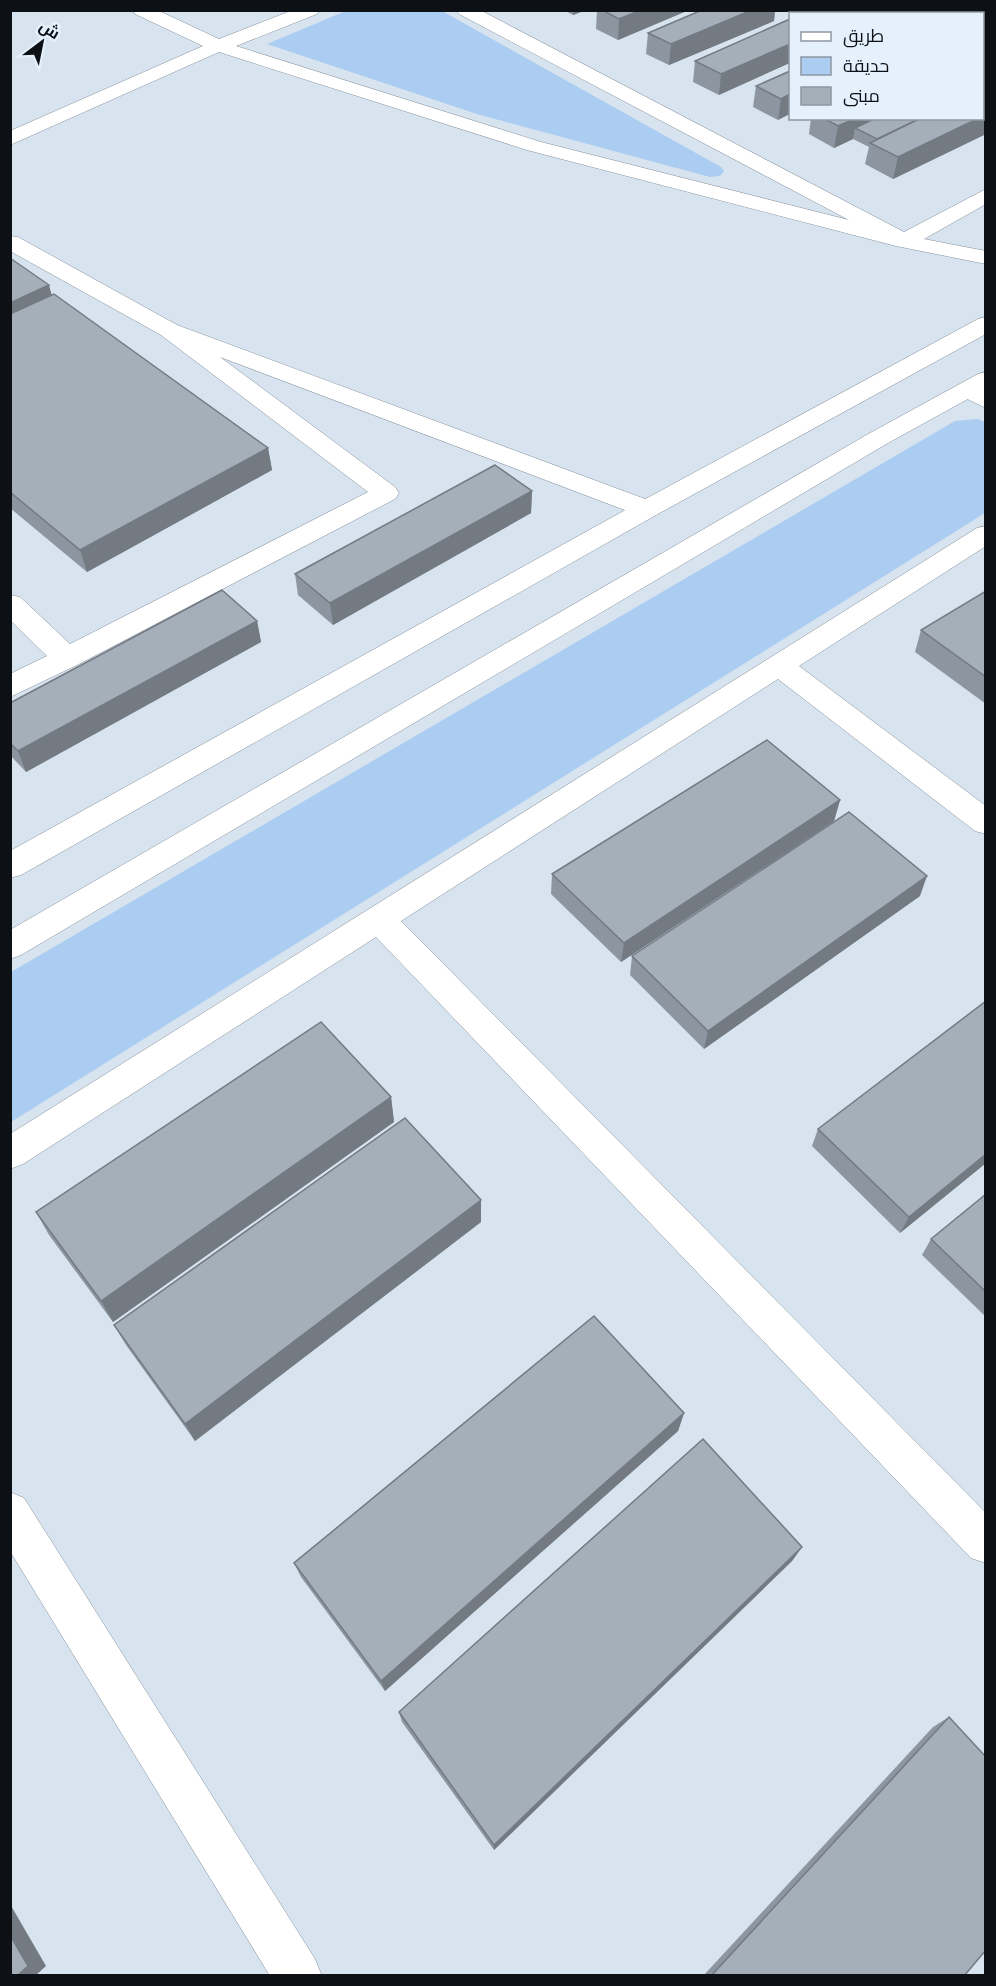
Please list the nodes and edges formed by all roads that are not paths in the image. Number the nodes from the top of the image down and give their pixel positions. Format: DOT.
graph roads {
  1 [pos="141,10"];
  2 [pos="311,10"];
  3 [pos="465,10"];
  4 [pos="218,46"];
  5 [pos="10,140"];
  6 [pos="986,195"];
  7 [pos="904,241"];
  8 [pos="10,242"];
  9 [pos="986,258"];
  10 [pos="986,324"];
  11 [pos="169,330"];
  12 [pos="979,390"];
  13 [pos="832,409"];
  14 [pos="879,438"];
  15 [pos="647,509"];
  16 [pos="986,534"];
  17 [pos="10,604"];
  18 [pos="67,658"];
  19 [pos="778,665"];
  20 [pos="10,687"];
  21 [pos="986,823"];
  22 [pos="10,866"];
  23 [pos="379,920"];
  24 [pos="10,946"];
  25 [pos="10,1153"];
  26 [pos="10,1512"];
  27 [pos="986,1543"];
  28 [pos="298,1976"];
  1 -- 4 [label="street"];
  2 -- 4 [label="street"];
  3 -- 7 [label="street"];
  4 -- 5 [label="street"];
  4 -- 7 [label="street"];
  6 -- 7 [label="street"];
  7 -- 9 [label="street"];
  8 -- 11 [label="street"];
  10 -- 13 [label="street"];
  11 -- 15 [label="street"];
  11 -- 18 [label="street"];
  12 -- 14 [label="street"];
  13 -- 14 [label="street"];
  13 -- 15 [label="street"];
  14 -- 24 [label="street"];
  15 -- 22 [label="street"];
  16 -- 19 [label="street"];
  17 -- 18 [label="street"];
  18 -- 20 [label="street"];
  19 -- 21 [label="street"];
  19 -- 23 [label="street"];
  23 -- 25 [label="street"];
  23 -- 27 [label="street"];
  26 -- 28 [label="street"];
}
